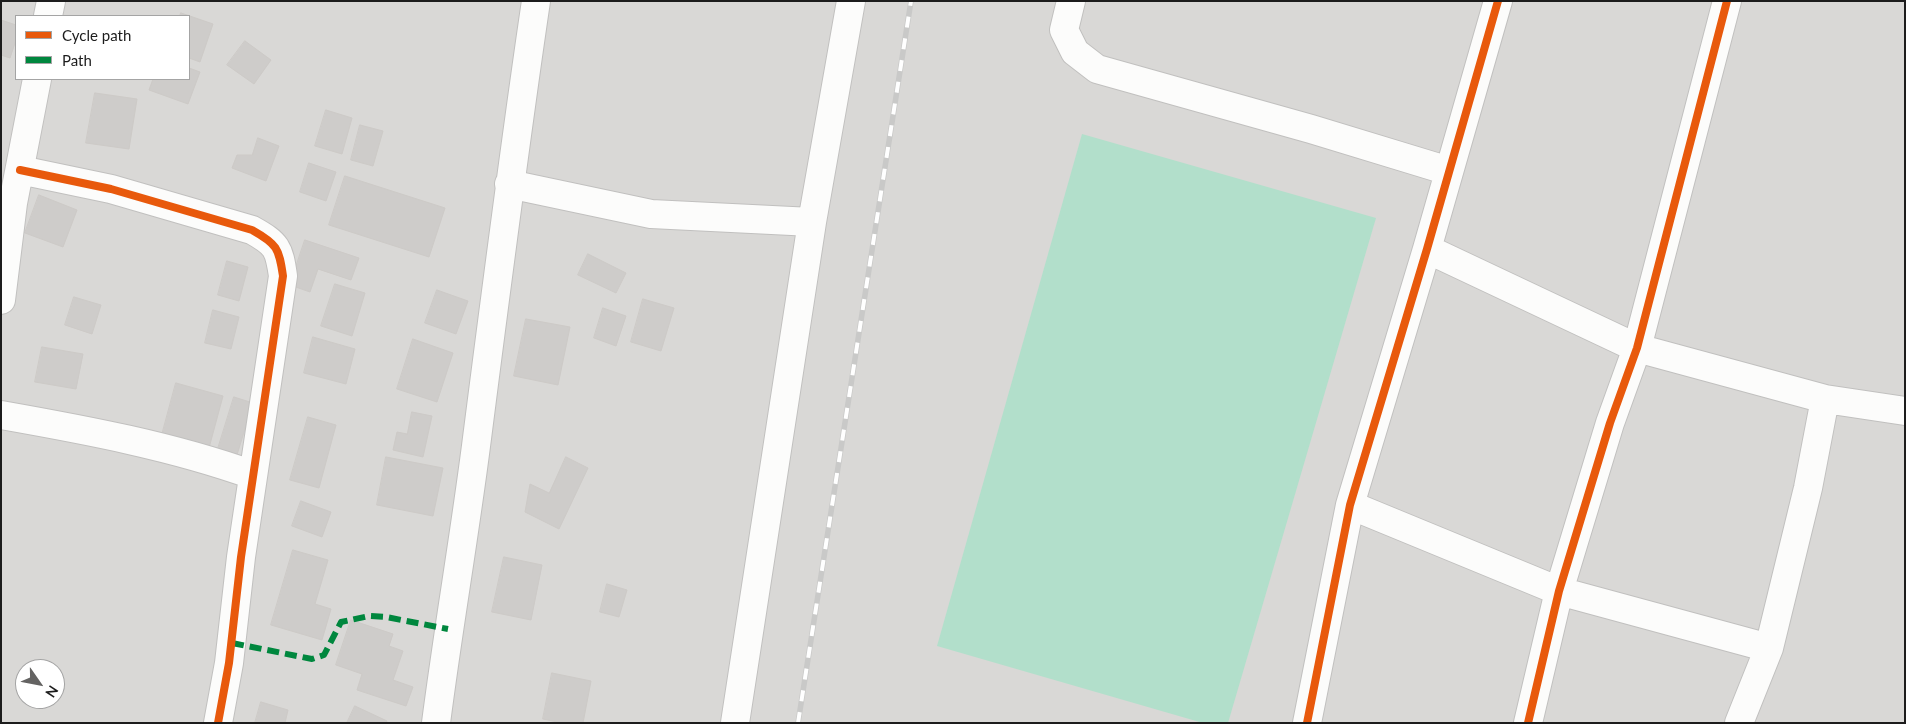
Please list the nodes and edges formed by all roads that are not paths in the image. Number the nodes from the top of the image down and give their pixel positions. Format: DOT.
graph roads {
  1 [pos="51,1"];
  2 [pos="536,1"];
  3 [pos="851,1"];
  4 [pos="1070,1"];
  5 [pos="1498,1"];
  6 [pos="1727,1"];
  7 [pos="48,15"];
  8 [pos="37,80"];
  9 [pos="20,170"];
  10 [pos="1449,172"];
  11 [pos="509,184"];
  12 [pos="812,222"];
  13 [pos="1427,249"];
  14 [pos="1,300"];
  15 [pos="1637,348"];
  16 [pos="1825,399"];
  17 [pos="1905,411"];
  18 [pos="1,416"];
  19 [pos="253,476"];
  20 [pos="1350,505"];
  21 [pos="1559,591"];
  22 [pos="1769,648"];
  23 [pos="218,723"];
  24 [pos="436,723"];
  25 [pos="735,723"];
  26 [pos="1307,723"];
  27 [pos="1528,723"];
  28 [pos="1739,723"];
  1 -- 7 [label="street"];
  2 -- 11 [label="street"];
  3 -- 12 [label="street"];
  4 -- 10 [label="street"];
  5 -- 10 [label="street"];
  6 -- 15 [label="street"];
  8 -- 9 [label="street"];
  9 -- 14 [label="street"];
  9 -- 19 [label="street"];
  10 -- 13 [label="street"];
  11 -- 12 [label="street"];
  11 -- 24 [label="street"];
  12 -- 25 [label="street"];
  13 -- 15 [label="street"];
  13 -- 20 [label="street"];
  15 -- 16 [label="street"];
  15 -- 21 [label="street"];
  16 -- 17 [label="street"];
  16 -- 22 [label="street"];
  18 -- 19 [label="street"];
  19 -- 23 [label="street"];
  20 -- 21 [label="street"];
  20 -- 26 [label="street"];
  21 -- 22 [label="street"];
  21 -- 27 [label="street"];
  22 -- 28 [label="street"];
}
